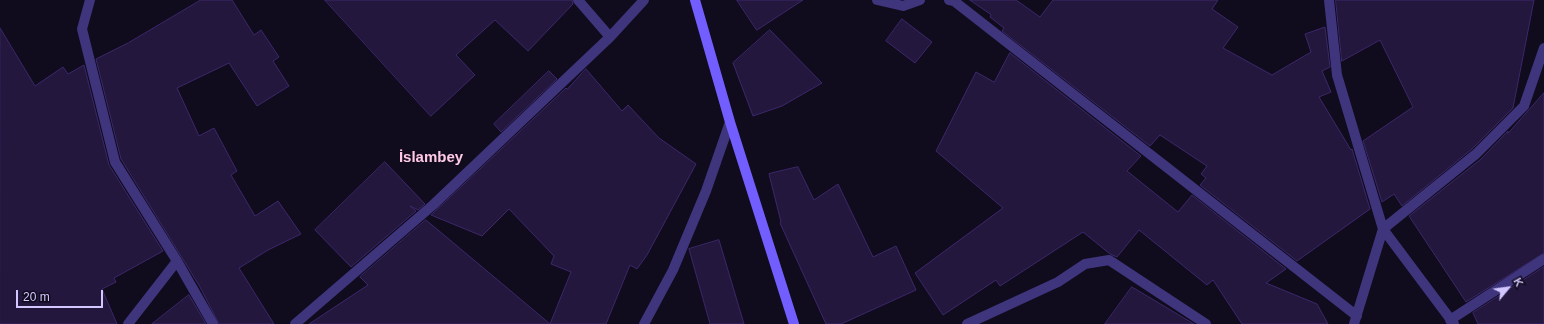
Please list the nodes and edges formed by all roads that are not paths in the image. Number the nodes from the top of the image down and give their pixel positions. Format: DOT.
graph roads {
  1 [pos="90,0"];
  2 [pos="578,0"];
  3 [pos="644,0"];
  4 [pos="695,0"];
  5 [pos="877,0"];
  6 [pos="920,0"];
  7 [pos="953,0"];
  8 [pos="1329,0"];
  9 [pos="610,37"];
  10 [pos="1544,48"];
  11 [pos="730,122"];
  12 [pos="1382,229"];
  13 [pos="1544,259"];
  14 [pos="176,261"];
  15 [pos="1355,320"];
  16 [pos="1452,322"];
  17 [pos="128,324"];
  18 [pos="213,324"];
  19 [pos="295,324"];
  20 [pos="644,324"];
  21 [pos="794,324"];
  22 [pos="967,324"];
  23 [pos="1206,324"];
  1 -- 14 [label="street"];
  2 -- 9 [label="street"];
  3 -- 9 [label="street"];
  4 -- 11 [label="main road"];
  5 -- 6 [label="street"];
  7 -- 15 [label="street"];
  8 -- 12 [label="street"];
  9 -- 19 [label="street"];
  10 -- 12 [label="street"];
  11 -- 20 [label="street"];
  11 -- 21 [label="main road"];
  12 -- 15 [label="street"];
  12 -- 16 [label="street"];
  13 -- 16 [label="street"];
  14 -- 17 [label="street"];
  14 -- 18 [label="street"];
  22 -- 23 [label="street"];
}
